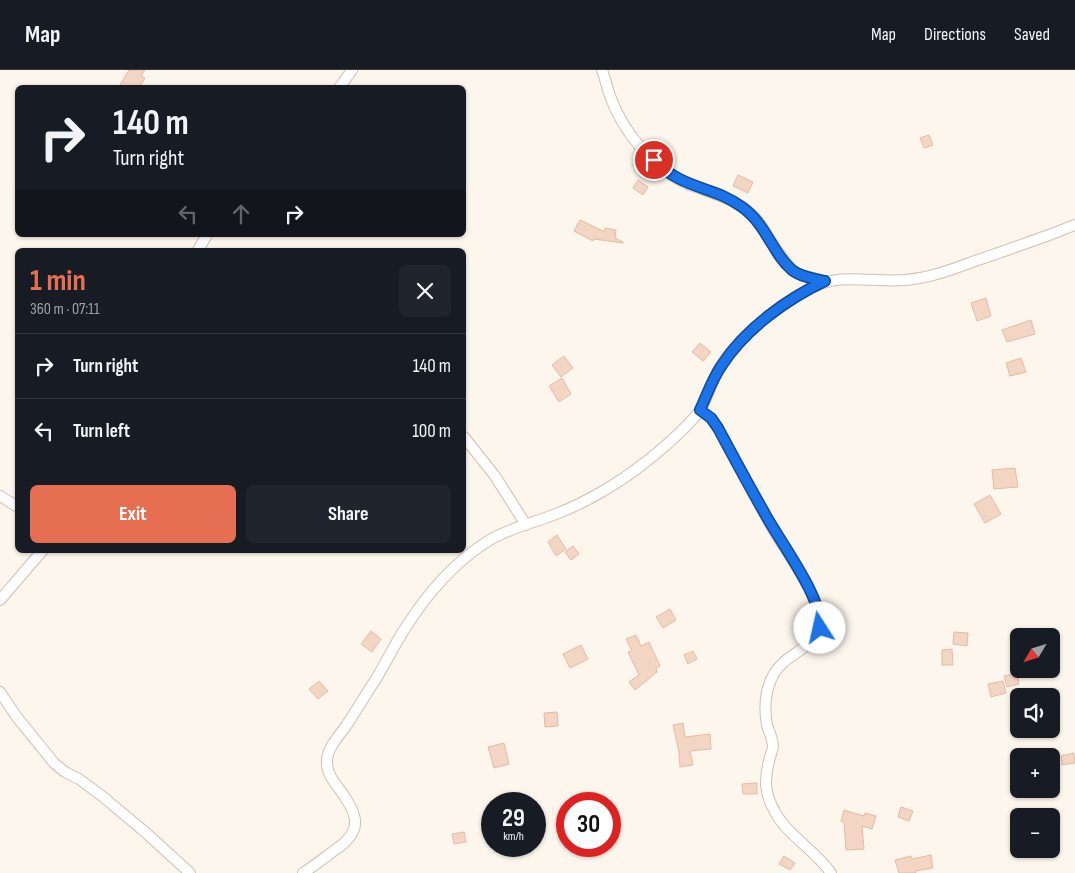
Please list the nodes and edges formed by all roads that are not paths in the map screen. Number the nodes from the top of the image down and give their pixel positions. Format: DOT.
graph roads {
  1 [pos="352,70"];
  2 [pos="602,70"];
  3 [pos="341,85"];
  4 [pos="1075,225"];
  5 [pos="206,237"];
  6 [pos="199,248"];
  7 [pos="825,281"];
  8 [pos="700,410"];
  9 [pos="466,440"];
  10 [pos="0,496"];
  11 [pos="15,505"];
  12 [pos="526,525"];
  13 [pos="40,553"];
  14 [pos="0,600"];
  15 [pos="0,692"];
  16 [pos="190,873"];
  17 [pos="303,873"];
  18 [pos="831,873"];
  1 -- 3 [label="street"];
  2 -- 7 [label="street"];
  4 -- 7 [label="street"];
  5 -- 6 [label="street"];
  7 -- 8 [label="street"];
  8 -- 12 [label="street"];
  8 -- 18 [label="street"];
  9 -- 12 [label="street"];
  10 -- 11 [label="street"];
  12 -- 17 [label="street"];
  13 -- 14 [label="street"];
  15 -- 16 [label="street"];
}
